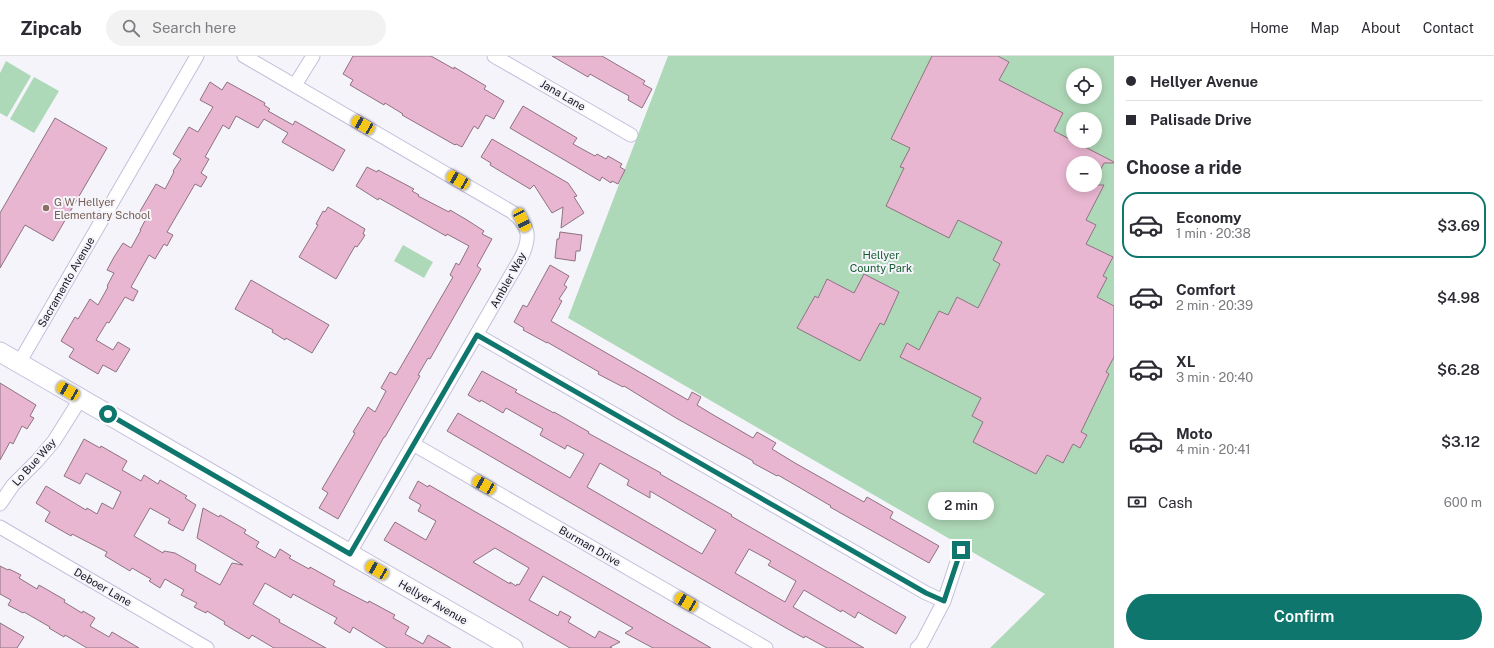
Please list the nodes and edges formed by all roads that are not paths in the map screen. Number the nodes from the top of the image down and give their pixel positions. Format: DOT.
graph roads {
  1 [pos="197,56"];
  2 [pos="244,56"];
  3 [pos="313,56"];
  4 [pos="494,56"];
  5 [pos="295,85"];
  6 [pos="631,135"];
  7 [pos="477,335"];
  8 [pos="0,352"];
  9 [pos="19,363"];
  10 [pos="81,398"];
  11 [pos="413,444"];
  12 [pos="0,504"];
  13 [pos="0,527"];
  14 [pos="961,550"];
  15 [pos="350,554"];
  16 [pos="944,601"];
  17 [pos="207,648"];
  18 [pos="513,648"];
  19 [pos="766,648"];
  20 [pos="917,648"];
  1 -- 9 [label="street, Sacramento Avenue"];
  2 -- 5 [label="street, Ambler Way"];
  3 -- 5 [label="street"];
  4 -- 6 [label="street, Jana Lane"];
  5 -- 7 [label="street, Ambler Way"];
  7 -- 11 [label="street, Ambler Way"];
  7 -- 16 [label="street"];
  8 -- 9 [label="street, Hellyer Avenue"];
  9 -- 10 [label="street, Hellyer Avenue"];
  10 -- 12 [label="street, Lo Bue Way"];
  10 -- 15 [label="street, Hellyer Avenue"];
  11 -- 15 [label="street, Ambler Way"];
  11 -- 19 [label="street, Burman Drive"];
  13 -- 17 [label="street, Deboer Lane"];
  14 -- 16 [label="street"];
  15 -- 18 [label="street, Hellyer Avenue"];
  16 -- 20 [label="street"];
}
